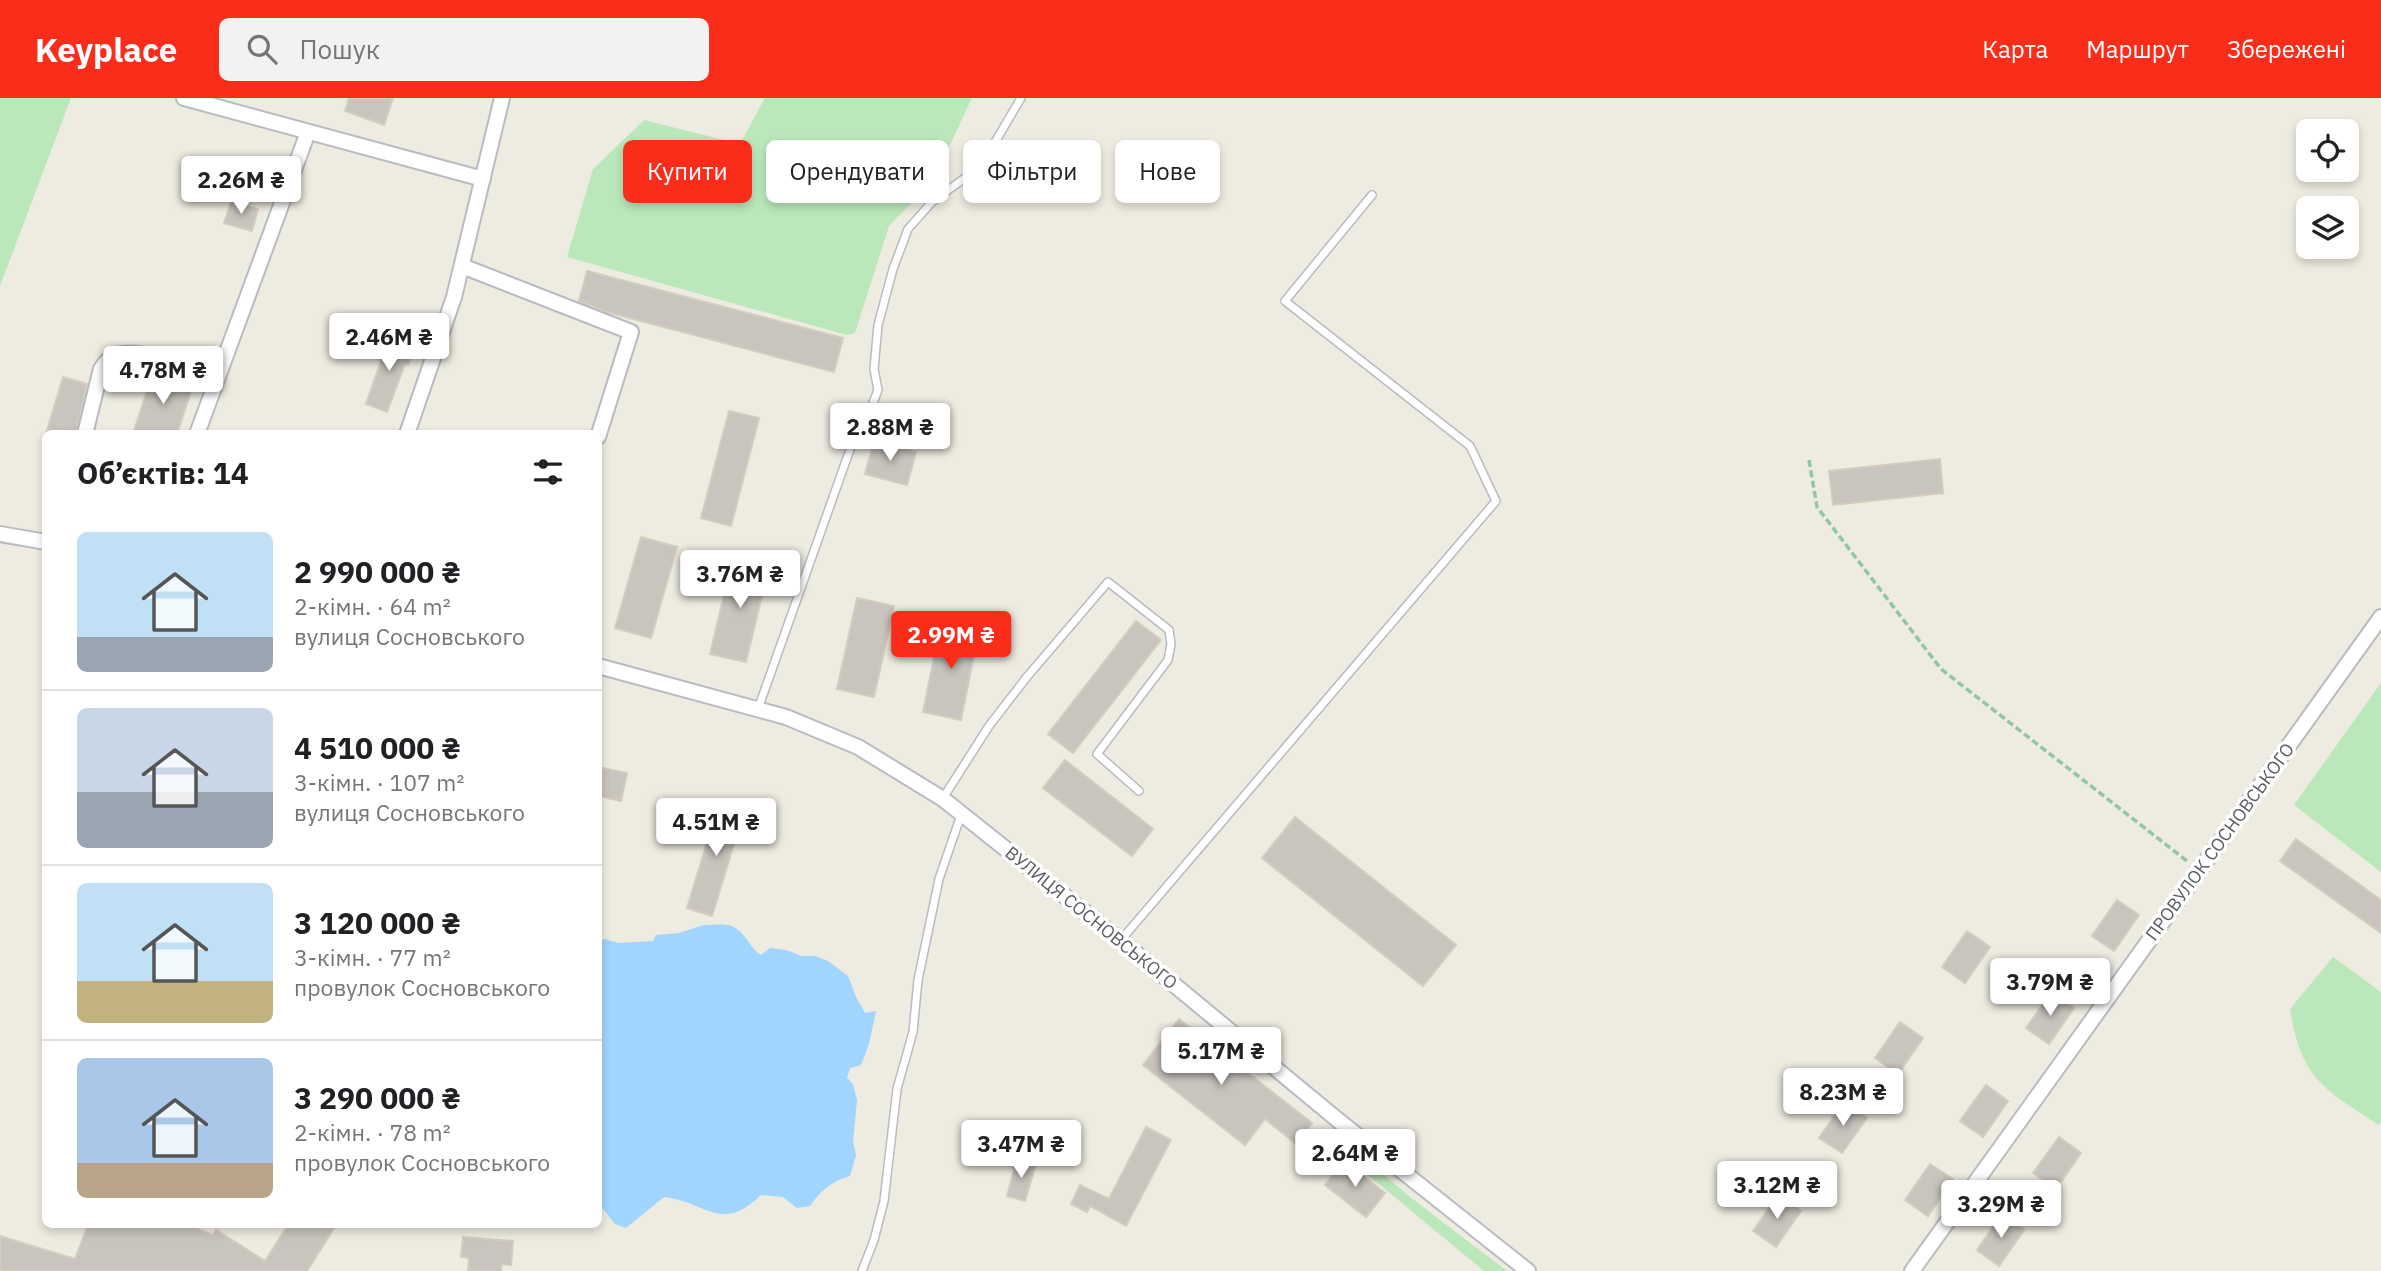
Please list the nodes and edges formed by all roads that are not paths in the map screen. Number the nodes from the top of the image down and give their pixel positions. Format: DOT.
graph roads {
  1 [pos="184,98"];
  2 [pos="502,98"];
  3 [pos="1021,98"];
  4 [pos="308,132"];
  5 [pos="483,179"];
  6 [pos="1372,195"];
  7 [pos="462,266"];
  8 [pos="218,376"];
  9 [pos="86,430"];
  10 [pos="198,430"];
  11 [pos="408,430"];
  12 [pos="600,430"];
  13 [pos="0,534"];
  14 [pos="42,541"];
  15 [pos="2381,617"];
  16 [pos="602,667"];
  17 [pos="758,709"];
  18 [pos="1139,791"];
  19 [pos="943,799"];
  20 [pos="961,814"];
  21 [pos="1120,940"];
  22 [pos="862,1271"];
  23 [pos="1528,1271"];
  24 [pos="1912,1271"];
  1 -- 4 [label="street"];
  2 -- 5 [label="street"];
  3 -- 17 [label="lane"];
  4 -- 5 [label="street"];
  4 -- 8 [label="street"];
  5 -- 7 [label="street"];
  6 -- 21 [label="lane"];
  7 -- 11 [label="street"];
  7 -- 12 [label="street"];
  8 -- 9 [label="street"];
  8 -- 10 [label="street"];
  13 -- 14 [label="street"];
  15 -- 24 [label="street, ПРОВУЛОК СОСНОВСЬКОГО"];
  16 -- 17 [label="street, ВУЛИЦЯ СОСНОВСЬКОГО"];
  17 -- 19 [label="street, ВУЛИЦЯ СОСНОВСЬКОГО"];
  18 -- 19 [label="lane"];
  19 -- 20 [label="street, ВУЛИЦЯ СОСНОВСЬКОГО"];
  20 -- 21 [label="street, ВУЛИЦЯ СОСНОВСЬКОГО"];
  20 -- 22 [label="lane"];
  21 -- 23 [label="street, ВУЛИЦЯ СОСНОВСЬКОГО"];
}
